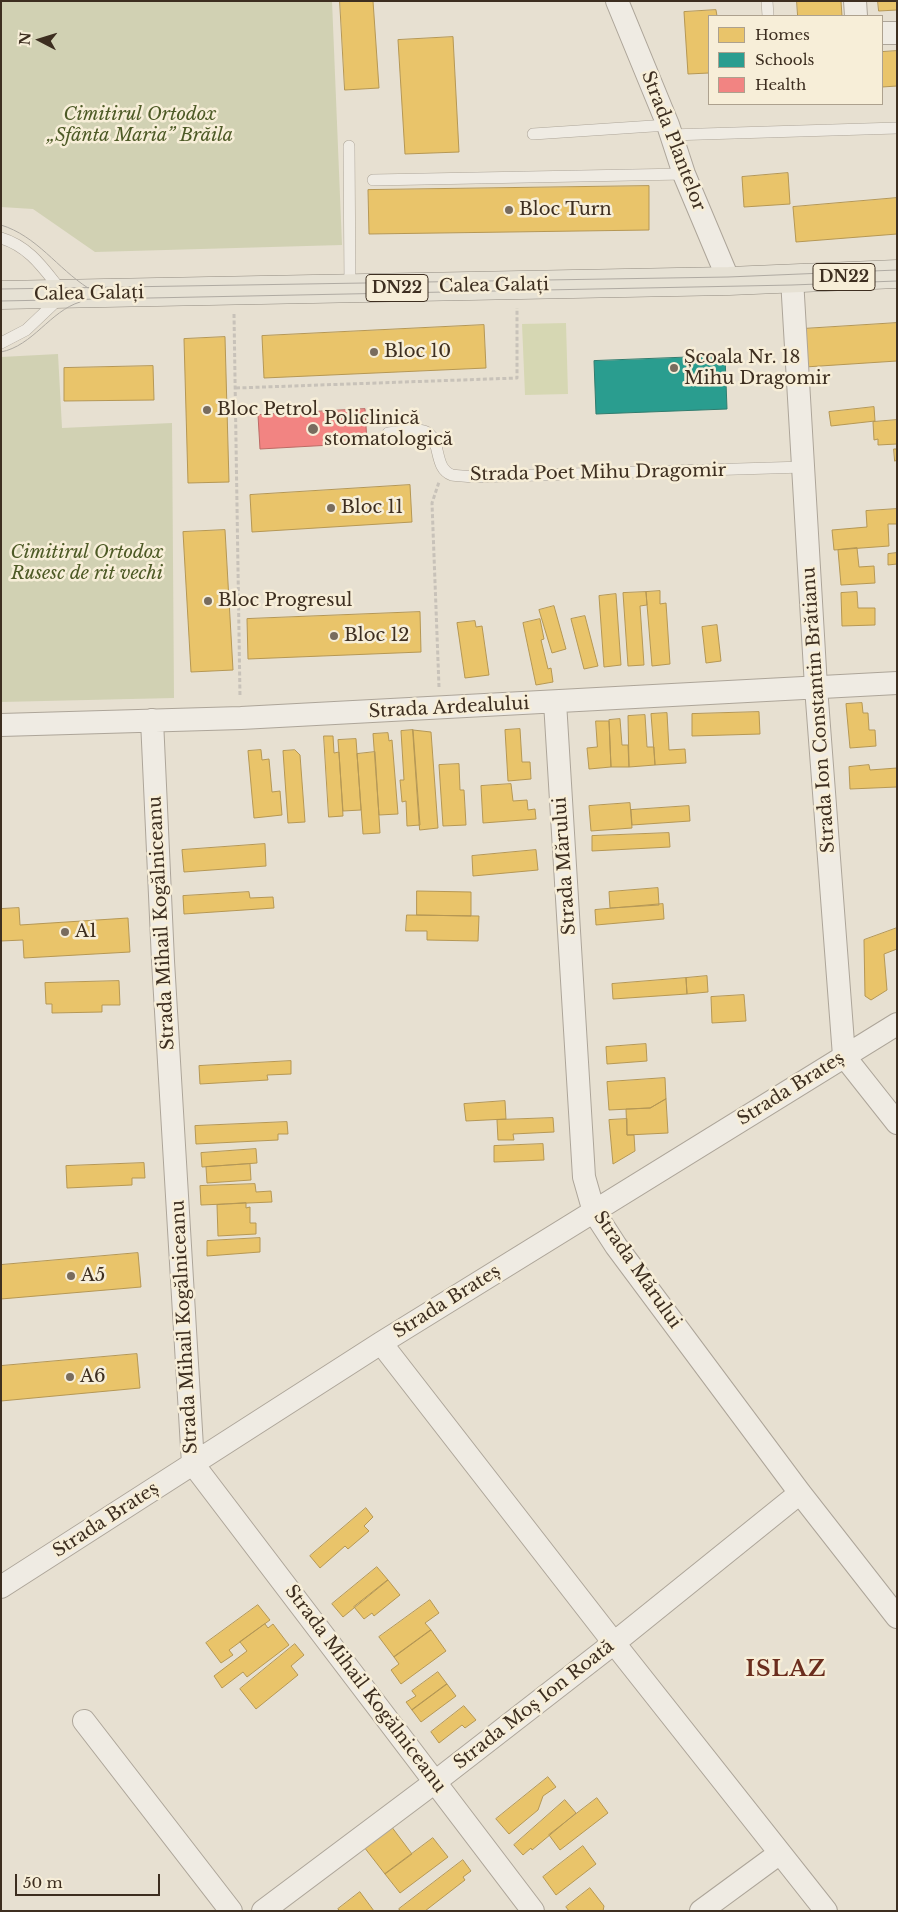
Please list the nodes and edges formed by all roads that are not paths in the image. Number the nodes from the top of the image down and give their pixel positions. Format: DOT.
graph roads {
  1 [pos="617,1"];
  2 [pos="767,1"];
  3 [pos="855,1"];
  4 [pos="768,15"];
  5 [pos="856,15"];
  6 [pos="883,33"];
  7 [pos="897,33"];
  8 [pos="897,128"];
  9 [pos="669,130"];
  10 [pos="534,134"];
  11 [pos="349,146"];
  12 [pos="684,174"];
  13 [pos="373,180"];
  14 [pos="1,238"];
  15 [pos="897,274"];
  16 [pos="792,279"];
  17 [pos="729,281"];
  18 [pos="350,289"];
  19 [pos="64,294"];
  20 [pos="1,295"];
  21 [pos="1,343"];
  22 [pos="388,433"];
  23 [pos="804,467"];
  24 [pos="897,683"];
  25 [pos="816,688"];
  26 [pos="555,702"];
  27 [pos="152,720"];
  28 [pos="1,725"];
  29 [pos="897,1024"];
  30 [pos="844,1056"];
  31 [pos="897,1123"];
  32 [pos="594,1212"];
  33 [pos="381,1343"];
  34 [pos="193,1464"];
  35 [pos="800,1493"];
  36 [pos="1,1587"];
  37 [pos="897,1617"];
  38 [pos="614,1643"];
  39 [pos="84,1720"];
  40 [pos="435,1782"];
  41 [pos="780,1853"];
  42 [pos="231,1911"];
  43 [pos="263,1911"];
  44 [pos="533,1911"];
  45 [pos="701,1911"];
  46 [pos="826,1911"];
  1 -- 9 [label="street, Strada Plantelor"];
  2 -- 4 [label="lane"];
  3 -- 5 [label="street"];
  6 -- 7 [label="street"];
  8 -- 9 [label="lane"];
  9 -- 10 [label="lane"];
  9 -- 12 [label="street, Strada Plantelor"];
  11 -- 18 [label="lane"];
  12 -- 13 [label="lane"];
  12 -- 17 [label="street, Strada Plantelor"];
  14 -- 19 [label="lane"];
  15 -- 16 [label="main road, Calea Galați / DN22"];
  16 -- 17 [label="main road, Calea Galați / DN22"];
  16 -- 23 [label="street, Strada Ion Constantin Brătianu"];
  17 -- 18 [label="main road, Calea Galați / DN22"];
  18 -- 19 [label="main road, Calea Galați / DN22"];
  19 -- 20 [label="main road, Calea Galați / DN22"];
  19 -- 21 [label="lane"];
  22 -- 23 [label="lane, Strada Poet Mihu Dragomir"];
  23 -- 25 [label="street, Strada Ion Constantin Brătianu"];
  24 -- 25 [label="street, Strada Ardealului"];
  25 -- 26 [label="street, Strada Ardealului"];
  25 -- 30 [label="street, Strada Ion Constantin Brătianu"];
  26 -- 27 [label="street, Strada Ardealului"];
  26 -- 32 [label="street, Strada Mărului"];
  27 -- 28 [label="street, Strada Ardealului"];
  27 -- 34 [label="street, Strada Mihail Kogălniceanu"];
  29 -- 30 [label="street, Strada Brateș"];
  30 -- 31 [label="street"];
  30 -- 32 [label="street, Strada Brateș"];
  32 -- 33 [label="street, Strada Brateș"];
  32 -- 35 [label="street, Strada Mărului"];
  33 -- 34 [label="street, Strada Brateș"];
  33 -- 38 [label="street"];
  34 -- 36 [label="street, Strada Brateș"];
  34 -- 40 [label="street, Strada Mihail Kogălniceanu"];
  35 -- 37 [label="street, Strada Mărului"];
  35 -- 38 [label="street, Strada Moș Ion Roată"];
  38 -- 40 [label="street, Strada Moș Ion Roată"];
  38 -- 41 [label="street"];
  39 -- 42 [label="street"];
  40 -- 43 [label="street, Strada Moș Ion Roată"];
  40 -- 44 [label="street, Strada Mihail Kogălniceanu"];
  41 -- 45 [label="street"];
  41 -- 46 [label="street"];
}
